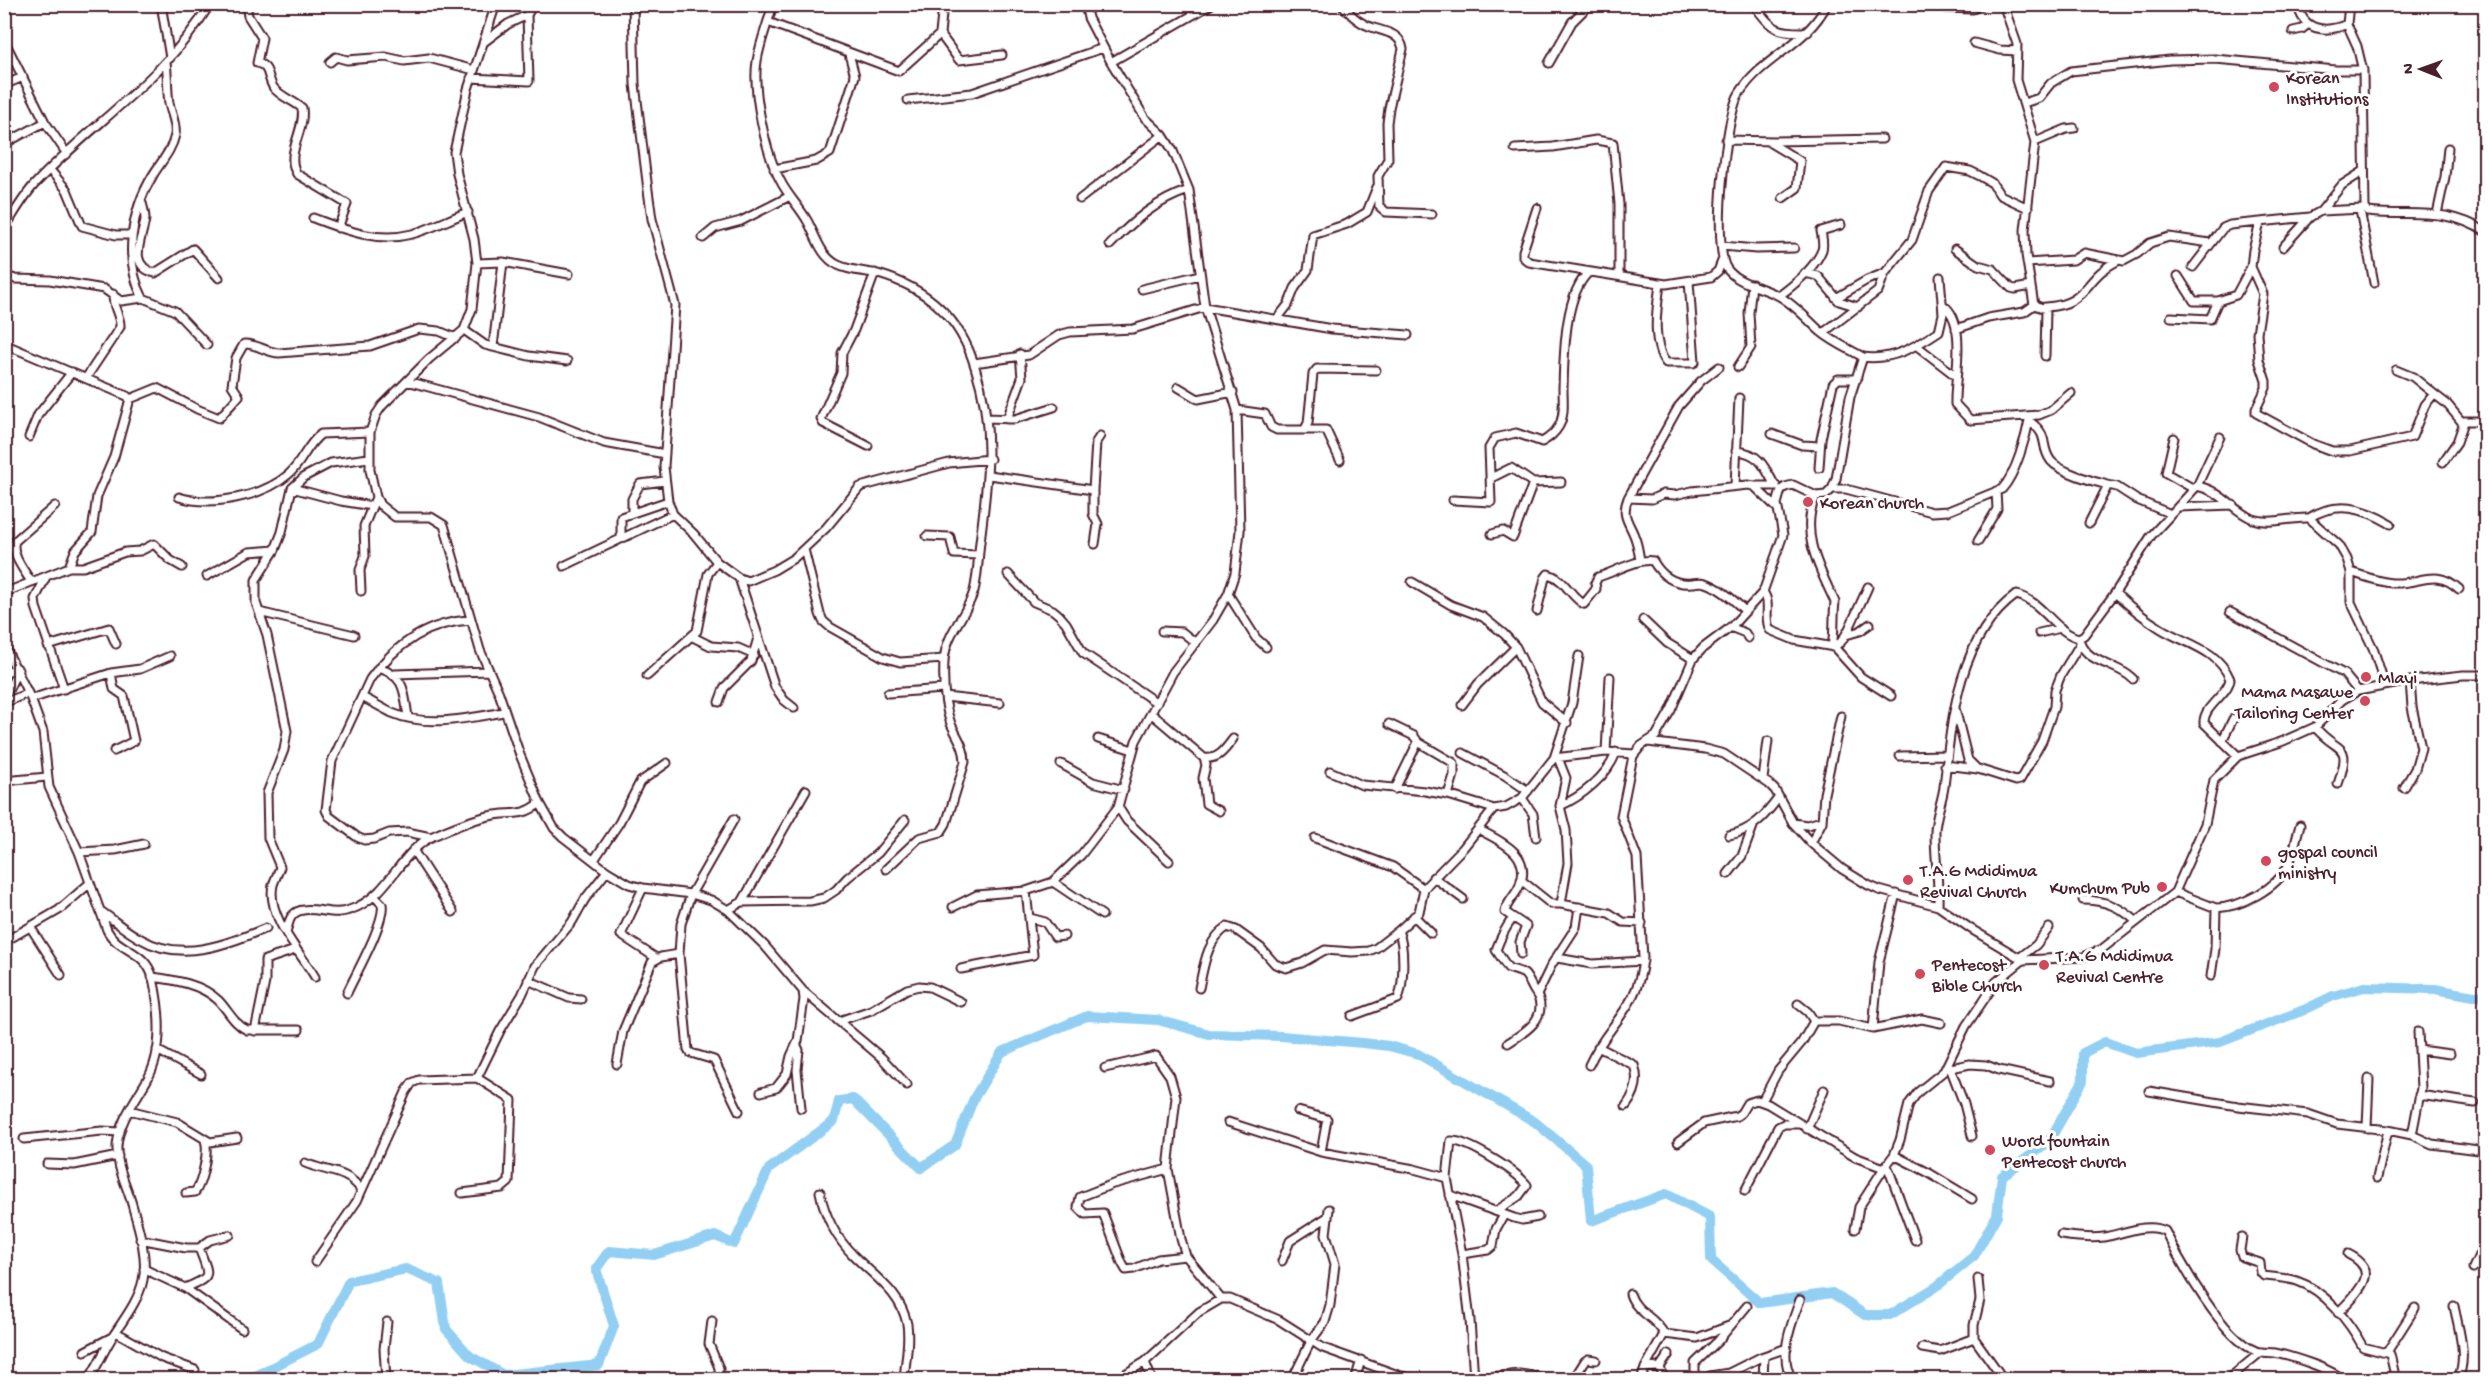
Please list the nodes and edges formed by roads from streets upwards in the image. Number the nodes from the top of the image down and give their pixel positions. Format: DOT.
graph roads {
  1 [pos="161,4"];
  2 [pos="210,4"];
  3 [pos="246,4"];
  4 [pos="496,4"];
  5 [pos="533,4"];
  6 [pos="633,4"];
  7 [pos="773,4"];
  8 [pos="943,4"];
  9 [pos="1085,4"];
  10 [pos="1212,4"];
  11 [pos="1342,4"];
  12 [pos="1590,4"];
  13 [pos="1753,4"];
  14 [pos="1827,4"];
  15 [pos="1984,4"];
  16 [pos="2004,4"];
  17 [pos="2298,4"];
  18 [pos="2349,4"];
  19 [pos="1945,8"];
  20 [pos="527,15"];
  21 [pos="768,22"];
  22 [pos="2308,24"];
  23 [pos="2347,24"];
  24 [pos="2293,31"];
  25 [pos="1808,32"];
  26 [pos="940,34"];
  27 [pos="5,42"];
  28 [pos="484,42"];
  29 [pos="1974,43"];
  30 [pos="1103,48"];
  31 [pos="2017,51"];
  32 [pos="849,54"];
  33 [pos="1002,55"];
  34 [pos="168,60"];
  35 [pos="330,62"];
  36 [pos="1111,62"];
  37 [pos="1549,63"];
  38 [pos="2363,70"];
  39 [pos="472,74"];
  40 [pos="23,77"];
  41 [pos="4,85"];
  42 [pos="908,100"];
  43 [pos="2025,104"];
  44 [pos="45,122"];
  45 [pos="2074,128"];
  46 [pos="1163,135"];
  47 [pos="1882,138"];
  48 [pos="1726,140"];
  49 [pos="1767,141"];
  50 [pos="2035,142"];
  51 [pos="4,144"];
  52 [pos="2448,148"];
  53 [pos="1515,149"];
  54 [pos="68,153"];
  55 [pos="774,169"];
  56 [pos="50,170"];
  57 [pos="2364,171"];
  58 [pos="1378,182"];
  59 [pos="1189,190"];
  60 [pos="790,196"];
  61 [pos="1783,198"];
  62 [pos="1080,199"];
  63 [pos="141,200"];
  64 [pos="1537,208"];
  65 [pos="2028,208"];
  66 [pos="2363,209"];
  67 [pos="2321,211"];
  68 [pos="468,212"];
  69 [pos="1432,214"];
  70 [pos="2437,214"];
  71 [pos="2310,217"];
  72 [pos="313,218"];
  73 [pos="2260,224"];
  74 [pos="1841,225"];
  75 [pos="338,228"];
  76 [pos="4,229"];
  77 [pos="2486,232"];
  78 [pos="132,235"];
  79 [pos="703,238"];
  80 [pos="2210,243"];
  81 [pos="1110,245"];
  82 [pos="1722,246"];
  83 [pos="1794,248"];
  84 [pos="2283,248"];
  85 [pos="1956,249"];
  86 [pos="1722,261"];
  87 [pos="2117,261"];
  88 [pos="503,262"];
  89 [pos="2027,262"];
  90 [pos="477,263"];
  91 [pos="2193,267"];
  92 [pos="2251,267"];
  93 [pos="1589,272"];
  94 [pos="875,273"];
  95 [pos="1805,273"];
  96 [pos="1885,273"];
  97 [pos="570,274"];
  98 [pos="4,275"];
  99 [pos="1200,275"];
  100 [pos="1619,276"];
  101 [pos="2178,276"];
  102 [pos="1940,277"];
  103 [pos="219,278"];
  104 [pos="1689,281"];
  105 [pos="2374,283"];
  106 [pos="1660,284"];
  107 [pos="1752,284"];
  108 [pos="2031,286"];
  109 [pos="1142,289"];
  110 [pos="113,294"];
  111 [pos="1779,296"];
  112 [pos="143,298"];
  113 [pos="1836,298"];
  114 [pos="2217,301"];
  115 [pos="1943,305"];
  116 [pos="2034,305"];
  117 [pos="1205,307"];
  118 [pos="1858,307"];
  119 [pos="2045,307"];
  120 [pos="2171,318"];
  121 [pos="1277,319"];
  122 [pos="1956,329"];
  123 [pos="464,330"];
  124 [pos="1823,333"];
  125 [pos="1408,335"];
  126 [pos="456,338"];
  127 [pos="4,344"];
  128 [pos="207,345"];
  129 [pos="1917,346"];
  130 [pos="493,347"];
  131 [pos="1020,354"];
  132 [pos="2045,356"];
  133 [pos="1863,357"];
  134 [pos="567,361"];
  135 [pos="974,363"];
  136 [pos="1719,367"];
  137 [pos="1738,367"];
  138 [pos="1376,370"];
  139 [pos="2396,370"];
  140 [pos="72,372"];
  141 [pos="1956,376"];
  142 [pos="86,378"];
  143 [pos="1857,379"];
  144 [pos="407,381"];
  145 [pos="1178,387"];
  146 [pos="1233,392"];
  147 [pos="2071,393"];
  148 [pos="2434,394"];
  149 [pos="1739,398"];
  150 [pos="130,399"];
  151 [pos="1054,407"];
  152 [pos="1237,410"];
  153 [pos="987,418"];
  154 [pos="2030,418"];
  155 [pos="1007,419"];
  156 [pos="2486,421"];
  157 [pos="2464,422"];
  158 [pos="1305,429"];
  159 [pos="370,432"];
  160 [pos="1772,434"];
  161 [pos="29,436"];
  162 [pos="1100,436"];
  163 [pos="2220,437"];
  164 [pos="2174,438"];
  165 [pos="868,446"];
  166 [pos="1820,446"];
  167 [pos="1736,451"];
  168 [pos="665,454"];
  169 [pos="369,458"];
  170 [pos="990,459"];
  171 [pos="1340,460"];
  172 [pos="2443,462"];
  173 [pos="1819,468"];
  174 [pos="988,476"];
  175 [pos="1491,478"];
  176 [pos="665,481"];
  177 [pos="1561,482"];
  178 [pos="1533,483"];
  179 [pos="2108,485"];
  180 [pos="1735,486"];
  181 [pos="1754,486"];
  182 [pos="1775,486"];
  183 [pos="1785,486"];
  184 [pos="2195,487"];
  185 [pos="292,488"];
  186 [pos="1832,489"];
  187 [pos="1093,490"];
  188 [pos="1996,492"];
  189 [pos="179,496"];
  190 [pos="1816,496"];
  191 [pos="376,497"];
  192 [pos="1628,498"];
  193 [pos="1453,500"];
  194 [pos="669,501"];
  195 [pos="2233,505"];
  196 [pos="55,506"];
  197 [pos="372,506"];
  198 [pos="2178,507"];
  199 [pos="1778,509"];
  200 [pos="632,513"];
  201 [pos="672,514"];
  202 [pos="2171,514"];
  203 [pos="2309,518"];
  204 [pos="2089,523"];
  205 [pos="2391,524"];
  206 [pos="1492,534"];
  207 [pos="927,536"];
  208 [pos="621,537"];
  209 [pos="1978,541"];
  210 [pos="1095,544"];
  211 [pos="804,549"];
  212 [pos="275,550"];
  213 [pos="978,555"];
  214 [pos="1640,561"];
  215 [pos="717,562"];
  216 [pos="564,566"];
  217 [pos="69,567"];
  218 [pos="182,567"];
  219 [pos="2351,572"];
  220 [pos="1008,574"];
  221 [pos="207,576"];
  222 [pos="46,577"];
  223 [pos="739,578"];
  224 [pos="32,582"];
  225 [pos="1412,582"];
  226 [pos="1868,586"];
  227 [pos="2459,589"];
  228 [pos="361,591"];
  229 [pos="1763,592"];
  230 [pos="4,593"];
  231 [pos="1228,594"];
  232 [pos="2115,594"];
  233 [pos="1537,611"];
  234 [pos="1745,611"];
  235 [pos="259,612"];
  236 [pos="2230,612"];
  237 [pos="471,620"];
  238 [pos="1643,620"];
  239 [pos="1870,624"];
  240 [pos="1730,627"];
  241 [pos="2061,628"];
  242 [pos="1162,631"];
  243 [pos="2039,633"];
  244 [pos="354,635"];
  245 [pos="1846,635"];
  246 [pos="759,636"];
  247 [pos="693,637"];
  248 [pos="1748,638"];
  249 [pos="2080,641"];
  250 [pos="1196,643"];
  251 [pos="116,644"];
  252 [pos="4,645"];
  253 [pos="48,646"];
  254 [pos="1266,647"];
  255 [pos="1516,647"];
  256 [pos="1833,647"];
  257 [pos="754,655"];
  258 [pos="170,656"];
  259 [pos="1580,656"];
  260 [pos="944,659"];
  261 [pos="1693,659"];
  262 [pos="18,669"];
  263 [pos="378,669"];
  264 [pos="489,671"];
  265 [pos="4,673"];
  266 [pos="111,673"];
  267 [pos="395,674"];
  268 [pos="2486,675"];
  269 [pos="647,676"];
  270 [pos="1610,677"];
  271 [pos="2133,679"];
  272 [pos="2410,681"];
  273 [pos="2385,685"];
  274 [pos="64,689"];
  275 [pos="2358,691"];
  276 [pos="888,693"];
  277 [pos="945,693"];
  278 [pos="30,696"];
  279 [pos="1891,696"];
  280 [pos="362,697"];
  281 [pos="4,701"];
  282 [pos="719,702"];
  283 [pos="1000,703"];
  284 [pos="1157,704"];
  285 [pos="1462,705"];
  286 [pos="1955,705"];
  287 [pos="794,708"];
  288 [pos="504,712"];
  289 [pos="1152,714"];
  290 [pos="1841,716"];
  291 [pos="408,717"];
  292 [pos="2233,720"];
  293 [pos="1567,723"];
  294 [pos="1389,724"];
  295 [pos="2315,727"];
  296 [pos="1233,739"];
  297 [pos="1098,740"];
  298 [pos="1768,741"];
  299 [pos="2222,741"];
  300 [pos="1418,742"];
  301 [pos="1648,742"];
  302 [pos="1133,750"];
  303 [pos="114,751"];
  304 [pos="1606,752"];
  305 [pos="1616,752"];
  306 [pos="1463,753"];
  307 [pos="1634,754"];
  308 [pos="1946,755"];
  309 [pos="1900,756"];
  310 [pos="2238,756"];
  311 [pos="1204,758"];
  312 [pos="1556,758"];
  313 [pos="667,763"];
  314 [pos="1061,764"];
  315 [pos="1945,765"];
  316 [pos="1978,769"];
  317 [pos="1330,771"];
  318 [pos="47,777"];
  319 [pos="1763,779"];
  320 [pos="4,781"];
  321 [pos="2338,784"];
  322 [pos="2404,788"];
  323 [pos="806,789"];
  324 [pos="1395,789"];
  325 [pos="1124,790"];
  326 [pos="1528,792"];
  327 [pos="1448,795"];
  328 [pos="1779,797"];
  329 [pos="1522,798"];
  330 [pos="540,803"];
  331 [pos="1560,806"];
  332 [pos="1118,807"];
  333 [pos="1494,809"];
  334 [pos="1219,811"];
  335 [pos="734,819"];
  336 [pos="905,820"];
  337 [pos="1822,821"];
  338 [pos="1793,823"];
  339 [pos="1754,824"];
  340 [pos="2300,825"];
  341 [pos="1478,828"];
  342 [pos="1729,835"];
  343 [pos="431,837"];
  344 [pos="1536,837"];
  345 [pos="1314,838"];
  346 [pos="1811,843"];
  347 [pos="144,844"];
  348 [pos="413,850"];
  349 [pos="79,852"];
  350 [pos="594,860"];
  351 [pos="1169,861"];
  352 [pos="886,869"];
  353 [pos="607,871"];
  354 [pos="1728,874"];
  355 [pos="1433,877"];
  356 [pos="1521,880"];
  357 [pos="1053,882"];
  358 [pos="90,883"];
  359 [pos="643,888"];
  360 [pos="1424,889"];
  361 [pos="1026,891"];
  362 [pos="2175,892"];
  363 [pos="691,894"];
  364 [pos="1896,894"];
  365 [pos="374,896"];
  366 [pos="1463,899"];
  367 [pos="2083,900"];
  368 [pos="742,902"];
  369 [pos="1561,903"];
  370 [pos="1938,906"];
  371 [pos="953,907"];
  372 [pos="1579,907"];
  373 [pos="2216,908"];
  374 [pos="728,910"];
  375 [pos="102,912"];
  376 [pos="453,912"];
  377 [pos="1102,915"];
  378 [pos="1414,916"];
  379 [pos="1030,918"];
  380 [pos="1513,918"];
  381 [pos="2136,921"];
  382 [pos="1642,923"];
  383 [pos="32,928"];
  384 [pos="266,928"];
  385 [pos="2049,928"];
  386 [pos="1398,931"];
  387 [pos="1431,933"];
  388 [pos="286,934"];
  389 [pos="1064,936"];
  390 [pos="4,942"];
  391 [pos="295,950"];
  392 [pos="679,954"];
  393 [pos="1521,954"];
  394 [pos="656,958"];
  395 [pos="1557,958"];
  396 [pos="2021,959"];
  397 [pos="1643,961"];
  398 [pos="961,969"];
  399 [pos="61,975"];
  400 [pos="2211,976"];
  401 [pos="152,977"];
  402 [pos="315,977"];
  403 [pos="528,980"];
  404 [pos="1199,988"];
  405 [pos="803,992"];
  406 [pos="347,993"];
  407 [pos="1538,995"];
  408 [pos="581,999"];
  409 [pos="961,1002"];
  410 [pos="1798,1004"];
  411 [pos="1352,1016"];
  412 [pos="839,1021"];
  413 [pos="1814,1021"];
  414 [pos="1941,1023"];
  415 [pos="1873,1029"];
  416 [pos="299,1030"];
  417 [pos="255,1031"];
  418 [pos="2418,1032"];
  419 [pos="1508,1043"];
  420 [pos="796,1046"];
  421 [pos="1598,1047"];
  422 [pos="157,1050"];
  423 [pos="2419,1050"];
  424 [pos="2450,1054"];
  425 [pos="617,1064"];
  426 [pos="1589,1065"];
  427 [pos="1950,1066"];
  428 [pos="1105,1068"];
  429 [pos="201,1074"];
  430 [pos="477,1078"];
  431 [pos="2369,1079"];
  432 [pos="2050,1081"];
  433 [pos="907,1085"];
  434 [pos="1824,1090"];
  435 [pos="2149,1091"];
  436 [pos="761,1092"];
  437 [pos="2419,1095"];
  438 [pos="1762,1101"];
  439 [pos="2475,1103"];
  440 [pos="1626,1106"];
  441 [pos="801,1108"];
  442 [pos="129,1110"];
  443 [pos="1298,1111"];
  444 [pos="739,1112"];
  445 [pos="1228,1122"];
  446 [pos="1799,1125"];
  447 [pos="2367,1128"];
  448 [pos="1807,1129"];
  449 [pos="2388,1130"];
  450 [pos="120,1132"];
  451 [pos="2412,1135"];
  452 [pos="1972,1136"];
  453 [pos="2486,1136"];
  454 [pos="237,1138"];
  455 [pos="24,1139"];
  456 [pos="205,1140"];
  457 [pos="1678,1142"];
  458 [pos="2484,1150"];
  459 [pos="1321,1152"];
  460 [pos="1894,1155"];
  461 [pos="118,1156"];
  462 [pos="305,1163"];
  463 [pos="47,1164"];
  464 [pos="1886,1167"];
  465 [pos="1168,1169"];
  466 [pos="1447,1178"];
  467 [pos="2377,1178"];
  468 [pos="361,1190"];
  469 [pos="1745,1191"];
  470 [pos="820,1192"];
  471 [pos="186,1193"];
  472 [pos="462,1193"];
  473 [pos="1450,1195"];
  474 [pos="1972,1199"];
  475 [pos="1329,1209"];
  476 [pos="1496,1211"];
  477 [pos="1504,1215"];
  478 [pos="1538,1217"];
  479 [pos="1326,1218"];
  480 [pos="1855,1229"];
  481 [pos="230,1235"];
  482 [pos="2061,1235"];
  483 [pos="2242,1237"];
  484 [pos="140,1239"];
  485 [pos="1916,1240"];
  486 [pos="2486,1240"];
  487 [pos="199,1248"];
  488 [pos="1462,1254"];
  489 [pos="2348,1254"];
  490 [pos="1186,1256"];
  491 [pos="1282,1261"];
  492 [pos="315,1262"];
  493 [pos="2473,1268"];
  494 [pos="144,1269"];
  495 [pos="1978,1279"];
  496 [pos="185,1288"];
  497 [pos="1630,1294"];
  498 [pos="1221,1299"];
  499 [pos="1800,1300"];
  500 [pos="1747,1306"];
  501 [pos="2454,1306"];
  502 [pos="2415,1308"];
  503 [pos="2338,1313"];
  504 [pos="712,1321"];
  505 [pos="387,1322"];
  506 [pos="1730,1326"];
  507 [pos="242,1329"];
  508 [pos="114,1334"];
  509 [pos="1664,1334"];
  510 [pos="1974,1338"];
  511 [pos="1311,1341"];
  512 [pos="1787,1348"];
  513 [pos="1922,1348"];
  514 [pos="85,1351"];
  515 [pos="2261,1352"];
  516 [pos="2387,1352"];
  517 [pos="1669,1354"];
  518 [pos="1764,1356"];
  519 [pos="1361,1360"];
  520 [pos="1596,1360"];
  521 [pos="1145,1362"];
  522 [pos="1660,1367"];
  523 [pos="1645,1368"];
  524 [pos="195,1370"];
  525 [pos="1384,1370"];
  526 [pos="4,1376"];
  527 [pos="1591,1377"];
  528 [pos="1495,1378"];
  529 [pos="1574,1378"];
  530 [pos="1474,1379"];
  531 [pos="10,1380"];
  532 [pos="88,1380"];
  533 [pos="386,1380"];
  534 [pos="719,1380"];
  535 [pos="904,1380"];
  536 [pos="1114,1380"];
  537 [pos="1152,1380"];
  538 [pos="1292,1380"];
  539 [pos="1355,1380"];
  540 [pos="1382,1380"];
  541 [pos="1422,1380"];
  542 [pos="1463,1380"];
  543 [pos="1564,1380"];
  544 [pos="1641,1380"];
  545 [pos="1664,1380"];
  546 [pos="1697,1380"];
  547 [pos="1702,1380"];
  548 [pos="1764,1380"];
  549 [pos="1793,1380"];
  550 [pos="2004,1380"];
  551 [pos="2227,1380"];
  552 [pos="2343,1380"];
  553 [pos="2396,1380"];
  554 [pos="2457,1380"];
  1 -- 34 [label="street"];
  2 -- 34 [label="street"];
  3 -- 75 [label="street"];
  4 -- 28 [label="street"];
  5 -- 20 [label="street"];
  6 -- 168 [label="street"];
  7 -- 21 [label="street"];
  8 -- 26 [label="street"];
  9 -- 30 [label="street"];
  10 -- 36 [label="street"];
  11 -- 58 [label="street"];
  12 -- 37 [label="street"];
  13 -- 25 [label="street"];
  14 -- 25 [label="street"];
  15 -- 19 [label="street"];
  16 -- 31 [label="street"];
  17 -- 22 [label="street"];
  18 -- 23 [label="street"];
  20 -- 28 [label="street"];
  20 -- 39 [label="street"];
  21 -- 32 [label="street"];
  21 -- 55 [label="street"];
  22 -- 23 [label="street"];
  22 -- 24 [label="street"];
  23 -- 38 [label="street"];
  25 -- 48 [label="street"];
  26 -- 32 [label="street"];
  26 -- 33 [label="street"];
  27 -- 40 [label="street"];
  28 -- 39 [label="street"];
  29 -- 31 [label="street"];
  30 -- 36 [label="street"];
  30 -- 42 [label="street"];
  31 -- 43 [label="street"];
  32 -- 55 [label="street"];
  34 -- 54 [label="street"];
  34 -- 63 [label="street"];
  35 -- 39 [label="street"];
  36 -- 46 [label="street"];
  38 -- 43 [label="street"];
  38 -- 57 [label="street"];
  39 -- 68 [label="street"];
  40 -- 41 [label="street"];
  40 -- 44 [label="street"];
  43 -- 50 [label="street"];
  44 -- 51 [label="street"];
  44 -- 54 [label="street"];
  45 -- 50 [label="street"];
  46 -- 59 [label="street"];
  46 -- 62 [label="street"];
  47 -- 49 [label="street"];
  48 -- 49 [label="street"];
  48 -- 82 [label="street"];
  49 -- 61 [label="street"];
  50 -- 65 [label="street"];
  52 -- 70 [label="street"];
  53 -- 100 [label="street"];
  54 -- 56 [label="street"];
  55 -- 60 [label="street"];
  56 -- 76 [label="street"];
  56 -- 78 [label="street"];
  57 -- 66 [label="street"];
  57 -- 67 [label="street"];
  58 -- 69 [label="street"];
  58 -- 121 [label="street"];
  59 -- 81 [label="street"];
  59 -- 99 [label="street"];
  60 -- 79 [label="street"];
  60 -- 94 [label="street"];
  63 -- 78 [label="street"];
  63 -- 103 [label="street"];
  64 -- 93 [label="street"];
  65 -- 89 [label="street"];
  65 -- 96 [label="street"];
  66 -- 67 [label="street"];
  66 -- 70 [label="street"];
  66 -- 105 [label="street"];
  67 -- 71 [label="street"];
  68 -- 75 [label="street"];
  68 -- 90 [label="street"];
  70 -- 77 [label="street"];
  71 -- 73 [label="street"];
  71 -- 84 [label="street"];
  72 -- 75 [label="street"];
  73 -- 80 [label="street"];
  73 -- 92 [label="street"];
  74 -- 95 [label="street"];
  78 -- 112 [label="street"];
  80 -- 87 [label="street"];
  80 -- 91 [label="street"];
  82 -- 83 [label="street"];
  82 -- 86 [label="street"];
  85 -- 108 [label="street"];
  86 -- 104 [label="street"];
  86 -- 107 [label="street"];
  87 -- 89 [label="street"];
  87 -- 119 [label="street"];
  88 -- 90 [label="street"];
  88 -- 97 [label="street"];
  88 -- 130 [label="street"];
  89 -- 108 [label="street"];
  90 -- 123 [label="street"];
  92 -- 114 [label="street"];
  92 -- 148 [label="street"];
  93 -- 100 [label="street"];
  93 -- 175 [label="street"];
  94 -- 135 [label="street"];
  94 -- 165 [label="street"];
  95 -- 111 [label="street"];
  95 -- 113 [label="street"];
  96 -- 113 [label="street"];
  96 -- 118 [label="street"];
  98 -- 110 [label="street"];
  99 -- 109 [label="street"];
  99 -- 117 [label="street"];
  100 -- 106 [label="street"];
  101 -- 114 [label="street"];
  102 -- 115 [label="street"];
  104 -- 106 [label="street"];
  104 -- 106 [label="street"];
  107 -- 111 [label="street"];
  107 -- 137 [label="street"];
  108 -- 116 [label="street"];
  110 -- 112 [label="street"];
  110 -- 142 [label="street"];
  111 -- 124 [label="street"];
  112 -- 128 [label="street"];
  113 -- 118 [label="street"];
  114 -- 120 [label="street"];
  115 -- 122 [label="street"];
  115 -- 129 [label="street"];
  116 -- 119 [label="street"];
  116 -- 122 [label="street"];
  117 -- 121 [label="street"];
  117 -- 131 [label="street"];
  117 -- 146 [label="street"];
  118 -- 124 [label="street"];
  119 -- 132 [label="street"];
  121 -- 125 [label="street"];
  122 -- 141 [label="street"];
  123 -- 126 [label="street"];
  123 -- 130 [label="street"];
  124 -- 133 [label="street"];
  126 -- 144 [label="street"];
  126 -- 150 [label="street"];
  127 -- 140 [label="street"];
  129 -- 133 [label="street"];
  129 -- 141 [label="street"];
  130 -- 134 [label="street"];
  131 -- 135 [label="street"];
  131 -- 155 [label="street"];
  133 -- 143 [label="street"];
  135 -- 153 [label="street"];
  136 -- 192 [label="street"];
  138 -- 158 [label="street"];
  139 -- 148 [label="street"];
  140 -- 142 [label="street"];
  140 -- 161 [label="street"];
  141 -- 154 [label="street"];
  142 -- 150 [label="street"];
  143 -- 166 [label="street"];
  143 -- 186 [label="street"];
  144 -- 159 [label="street"];
  144 -- 168 [label="street"];
  145 -- 146 [label="street"];
  146 -- 152 [label="street"];
  147 -- 154 [label="street"];
  148 -- 157 [label="street"];
  149 -- 167 [label="street"];
  150 -- 217 [label="street"];
  151 -- 155 [label="street"];
  152 -- 158 [label="street"];
  152 -- 231 [label="street"];
  153 -- 155 [label="street"];
  153 -- 170 [label="street"];
  154 -- 179 [label="street"];
  154 -- 188 [label="street"];
  156 -- 157 [label="street"];
  157 -- 172 [label="street"];
  158 -- 171 [label="street"];
  159 -- 169 [label="street"];
  159 -- 189 [label="street"];
  160 -- 166 [label="street"];
  162 -- 187 [label="street"];
  163 -- 184 [label="street"];
  164 -- 184 [label="street"];
  166 -- 173 [label="street"];
  167 -- 180 [label="street"];
  167 -- 182 [label="street"];
  168 -- 176 [label="street"];
  169 -- 185 [label="street"];
  169 -- 191 [label="street"];
  170 -- 174 [label="street"];
  170 -- 211 [label="street"];
  174 -- 187 [label="street"];
  174 -- 213 [label="street"];
  175 -- 178 [label="street"];
  175 -- 193 [label="street"];
  176 -- 194 [label="street"];
  176 -- 200 [label="street"];
  177 -- 178 [label="street"];
  178 -- 206 [label="street"];
  179 -- 202 [label="street"];
  179 -- 204 [label="street"];
  180 -- 181 [label="street"];
  180 -- 192 [label="street"];
  181 -- 182 [label="street"];
  181 -- 199 [label="street"];
  182 -- 183 [label="street"];
  183 -- 190 [label="street"];
  183 -- 199 [label="street"];
  184 -- 195 [label="street"];
  184 -- 198 [label="street"];
  185 -- 197 [label="street"];
  185 -- 212 [label="street"];
  186 -- 188 [label="street"];
  186 -- 190 [label="street"];
  187 -- 210 [label="street"];
  188 -- 209 [label="street"];
  190 -- 256 [label="street"];
  191 -- 197 [label="street"];
  191 -- 237 [label="street"];
  192 -- 214 [label="street"];
  194 -- 200 [label="street"];
  194 -- 201 [label="street"];
  195 -- 198 [label="street"];
  195 -- 203 [label="street"];
  196 -- 224 [label="street"];
  197 -- 228 [label="street"];
  198 -- 202 [label="street"];
  199 -- 229 [label="street"];
  200 -- 208 [label="street"];
  201 -- 208 [label="street"];
  201 -- 215 [label="street"];
  202 -- 232 [label="street"];
  203 -- 205 [label="street"];
  203 -- 219 [label="street"];
  207 -- 213 [label="street"];
  208 -- 216 [label="street"];
  211 -- 223 [label="street"];
  211 -- 260 [label="street"];
  212 -- 221 [label="street"];
  212 -- 235 [label="street"];
  213 -- 260 [label="street"];
  214 -- 233 [label="street"];
  214 -- 234 [label="street"];
  215 -- 223 [label="street"];
  215 -- 247 [label="street"];
  217 -- 218 [label="street"];
  217 -- 222 [label="street"];
  219 -- 227 [label="street"];
  219 -- 273 [label="street"];
  220 -- 284 [label="street"];
  222 -- 224 [label="street"];
  222 -- 253 [label="street"];
  223 -- 246 [label="street"];
  224 -- 230 [label="street"];
  225 -- 255 [label="street"];
  226 -- 245 [label="street"];
  229 -- 234 [label="street"];
  229 -- 256 [label="street"];
  231 -- 250 [label="street"];
  231 -- 254 [label="street"];
  232 -- 249 [label="street"];
  232 -- 299 [label="street"];
  234 -- 240 [label="street"];
  235 -- 244 [label="street"];
  235 -- 388 [label="street"];
  236 -- 275 [label="street"];
  237 -- 263 [label="street"];
  237 -- 264 [label="street"];
  238 -- 261 [label="street"];
  239 -- 245 [label="street"];
  240 -- 248 [label="street"];
  240 -- 261 [label="street"];
  241 -- 243 [label="street"];
  241 -- 249 [label="street"];
  241 -- 286 [label="street"];
  242 -- 250 [label="street"];
  245 -- 256 [label="street"];
  246 -- 257 [label="street"];
  246 -- 287 [label="street"];
  247 -- 257 [label="street"];
  247 -- 269 [label="street"];
  249 -- 271 [label="street"];
  249 -- 316 [label="street"];
  250 -- 284 [label="street"];
  251 -- 253 [label="street"];
  252 -- 262 [label="street"];
  253 -- 274 [label="street"];
  255 -- 285 [label="street"];
  255 -- 293 [label="street"];
  256 -- 279 [label="street"];
  257 -- 282 [label="street"];
  258 -- 266 [label="street"];
  259 -- 293 [label="street"];
  260 -- 277 [label="street"];
  261 -- 301 [label="street"];
  262 -- 265 [label="street"];
  262 -- 278 [label="street"];
  262 -- 281 [label="street"];
  263 -- 267 [label="street"];
  263 -- 280 [label="street"];
  264 -- 267 [label="street"];
  264 -- 288 [label="street"];
  266 -- 274 [label="street"];
  266 -- 303 [label="street"];
  267 -- 291 [label="street"];
  268 -- 272 [label="street"];
  270 -- 304 [label="street"];
  272 -- 273 [label="street"];
  272 -- 322 [label="street"];
  273 -- 275 [label="street"];
  274 -- 278 [label="street"];
  275 -- 295 [label="street"];
  276 -- 277 [label="street"];
  277 -- 283 [label="street"];
  277 -- 352 [label="street"];
  278 -- 281 [label="street"];
  278 -- 318 [label="street"];
  280 -- 291 [label="street"];
  280 -- 343 [label="street"];
  284 -- 289 [label="street"];
  286 -- 308 [label="street"];
  286 -- 316 [label="street"];
  288 -- 291 [label="street"];
  288 -- 330 [label="street"];
  289 -- 302 [label="street"];
  289 -- 311 [label="street"];
  290 -- 337 [label="street"];
  292 -- 299 [label="street"];
  293 -- 312 [label="street"];
  294 -- 300 [label="street"];
  295 -- 310 [label="street"];
  295 -- 321 [label="street"];
  296 -- 311 [label="street"];
  297 -- 302 [label="street"];
  298 -- 319 [label="street"];
  299 -- 310 [label="street"];
  300 -- 324 [label="street"];
  300 -- 327 [label="street"];
  301 -- 307 [label="street"];
  301 -- 319 [label="street"];
  302 -- 325 [label="street"];
  304 -- 305 [label="street"];
  304 -- 312 [label="street"];
  305 -- 307 [label="street"];
  305 -- 331 [label="street"];
  306 -- 326 [label="street"];
  307 -- 382 [label="street"];
  308 -- 309 [label="street"];
  308 -- 315 [label="street"];
  310 -- 362 [label="street"];
  311 -- 334 [label="street"];
  312 -- 326 [label="street"];
  312 -- 331 [label="street"];
  313 -- 350 [label="street"];
  314 -- 325 [label="street"];
  315 -- 316 [label="street"];
  315 -- 370 [label="street"];
  317 -- 324 [label="street"];
  318 -- 320 [label="street"];
  318 -- 349 [label="street"];
  319 -- 328 [label="street"];
  323 -- 368 [label="street"];
  324 -- 327 [label="street"];
  325 -- 332 [label="street"];
  326 -- 329 [label="street"];
  327 -- 333 [label="street"];
  328 -- 338 [label="street"];
  328 -- 339 [label="street"];
  329 -- 333 [label="street"];
  329 -- 344 [label="street"];
  330 -- 343 [label="street"];
  330 -- 350 [label="street"];
  331 -- 369 [label="street"];
  332 -- 351 [label="street"];
  332 -- 357 [label="street"];
  333 -- 341 [label="street"];
  335 -- 363 [label="street"];
  336 -- 368 [label="street"];
  337 -- 338 [label="street"];
  337 -- 346 [label="street"];
  338 -- 346 [label="street"];
  339 -- 342 [label="street"];
  339 -- 354 [label="street"];
  340 -- 373 [label="street"];
  341 -- 355 [label="street"];
  341 -- 356 [label="street"];
  343 -- 348 [label="street"];
  345 -- 360 [label="street"];
  346 -- 364 [label="street"];
  347 -- 349 [label="street"];
  348 -- 365 [label="street"];
  348 -- 376 [label="street"];
  349 -- 358 [label="street"];
  350 -- 353 [label="street"];
  353 -- 359 [label="street"];
  353 -- 403 [label="street"];
  355 -- 360 [label="street"];
  355 -- 366 [label="street"];
  356 -- 369 [label="street"];
  356 -- 380 [label="street"];
  357 -- 361 [label="street"];
  357 -- 377 [label="street"];
  358 -- 375 [label="street"];
  358 -- 383 [label="street"];
  359 -- 363 [label="street"];
  359 -- 394 [label="street"];
  360 -- 378 [label="street"];
  361 -- 371 [label="street"];
  361 -- 379 [label="street"];
  362 -- 373 [label="street"];
  362 -- 381 [label="street"];
  363 -- 374 [label="street"];
  363 -- 392 [label="street"];
  364 -- 370 [label="street"];
  364 -- 415 [label="street"];
  365 -- 388 [label="street"];
  365 -- 406 [label="street"];
  367 -- 381 [label="street"];
  368 -- 374 [label="street"];
  369 -- 372 [label="street"];
  370 -- 396 [label="street"];
  372 -- 382 [label="street"];
  372 -- 395 [label="street"];
  373 -- 400 [label="street"];
  374 -- 405 [label="street"];
  375 -- 384 [label="street"];
  375 -- 401 [label="street"];
  378 -- 386 [label="street"];
  378 -- 387 [label="street"];
  379 -- 389 [label="street"];
  379 -- 398 [label="street"];
  380 -- 393 [label="street"];
  380 -- 407 [label="street"];
  381 -- 396 [label="street"];
  382 -- 397 [label="street"];
  383 -- 390 [label="street"];
  383 -- 399 [label="street"];
  385 -- 396 [label="street"];
  386 -- 404 [label="street"];
  386 -- 411 [label="street"];
  388 -- 391 [label="street"];
  391 -- 402 [label="street"];
  391 -- 417 [label="street"];
  392 -- 394 [label="street"];
  392 -- 444 [label="street"];
  394 -- 425 [label="street"];
  395 -- 397 [label="street"];
  395 -- 407 [label="street"];
  396 -- 427 [label="street"];
  397 -- 421 [label="street"];
  401 -- 417 [label="street"];
  401 -- 422 [label="street"];
  403 -- 408 [label="street"];
  403 -- 430 [label="street"];
  405 -- 412 [label="street"];
  405 -- 420 [label="street"];
  407 -- 419 [label="street"];
  409 -- 412 [label="street"];
  410 -- 413 [label="street"];
  412 -- 433 [label="street"];
  413 -- 415 [label="street"];
  413 -- 438 [label="street"];
  414 -- 415 [label="street"];
  416 -- 417 [label="street"];
  418 -- 423 [label="street"];
  420 -- 436 [label="street"];
  420 -- 441 [label="street"];
  421 -- 426 [label="street"];
  421 -- 440 [label="street"];
  422 -- 429 [label="street"];
  422 -- 442 [label="street"];
  423 -- 424 [label="street"];
  423 -- 437 [label="street"];
  427 -- 432 [label="street"];
  427 -- 452 [label="street"];
  427 -- 460 [label="street"];
  428 -- 465 [label="street"];
  430 -- 468 [label="street"];
  430 -- 472 [label="street"];
  431 -- 447 [label="street"];
  434 -- 448 [label="street"];
  435 -- 447 [label="street"];
  437 -- 439 [label="street"];
  437 -- 451 [label="street"];
  438 -- 446 [label="street"];
  438 -- 457 [label="street"];
  442 -- 450 [label="street"];
  442 -- 456 [label="street"];
  443 -- 459 [label="street"];
  445 -- 459 [label="street"];
  446 -- 448 [label="street"];
  446 -- 469 [label="street"];
  447 -- 449 [label="street"];
  448 -- 464 [label="street"];
  449 -- 451 [label="street"];
  449 -- 467 [label="street"];
  450 -- 455 [label="street"];
  450 -- 461 [label="street"];
  451 -- 458 [label="street"];
  453 -- 458 [label="street"];
  454 -- 456 [label="street"];
  456 -- 471 [label="street"];
  459 -- 466 [label="street"];
  460 -- 464 [label="street"];
  460 -- 474 [label="street"];
  461 -- 463 [label="street"];
  461 -- 484 [label="street"];
  462 -- 468 [label="street"];
  464 -- 480 [label="street"];
  464 -- 485 [label="street"];
  465 -- 490 [label="street"];
  465 -- 490 [label="street"];
  466 -- 473 [label="street"];
  466 -- 476 [label="street"];
  468 -- 492 [label="street"];
  470 -- 535 [label="street"];
  473 -- 476 [label="street"];
  473 -- 488 [label="street"];
  475 -- 479 [label="street"];
  476 -- 477 [label="street"];
  477 -- 478 [label="street"];
  477 -- 488 [label="street"];
  479 -- 491 [label="street"];
  479 -- 511 [label="street"];
  481 -- 487 [label="street"];
  482 -- 515 [label="street"];
  483 -- 503 [label="street"];
  484 -- 487 [label="street"];
  484 -- 494 [label="street"];
  486 -- 493 [label="street"];
  487 -- 496 [label="street"];
  488 -- 530 [label="street"];
  489 -- 503 [label="street"];
  490 -- 498 [label="street"];
  494 -- 496 [label="street"];
  494 -- 508 [label="street"];
  495 -- 510 [label="street"];
  496 -- 507 [label="street"];
  497 -- 509 [label="street"];
  498 -- 511 [label="street"];
  498 -- 521 [label="street"];
  499 -- 512 [label="street"];
  500 -- 506 [label="street"];
  501 -- 554 [label="street"];
  502 -- 516 [label="street"];
  503 -- 516 [label="street"];
  504 -- 534 [label="street"];
  505 -- 533 [label="street"];
  506 -- 509 [label="street"];
  506 -- 546 [label="street"];
  508 -- 514 [label="street"];
  508 -- 524 [label="street"];
  508 -- 532 [label="street"];
  509 -- 523 [label="street"];
  510 -- 513 [label="street"];
  510 -- 550 [label="street"];
  511 -- 519 [label="street"];
  511 -- 538 [label="street"];
  512 -- 518 [label="street"];
  512 -- 549 [label="street"];
  515 -- 551 [label="street"];
  515 -- 552 [label="street"];
  516 -- 553 [label="street"];
  517 -- 522 [label="street"];
  518 -- 547 [label="street"];
  518 -- 548 [label="street"];
  519 -- 525 [label="street"];
  519 -- 539 [label="street"];
  520 -- 529 [label="street"];
  521 -- 536 [label="street"];
  521 -- 537 [label="street"];
  522 -- 523 [label="street"];
  522 -- 545 [label="street"];
  523 -- 544 [label="street"];
  525 -- 540 [label="street"];
  525 -- 541 [label="street"];
  526 -- 531 [label="street"];
  527 -- 529 [label="street"];
  528 -- 530 [label="street"];
  528 -- 543 [label="street"];
  530 -- 542 [label="street"];
}
